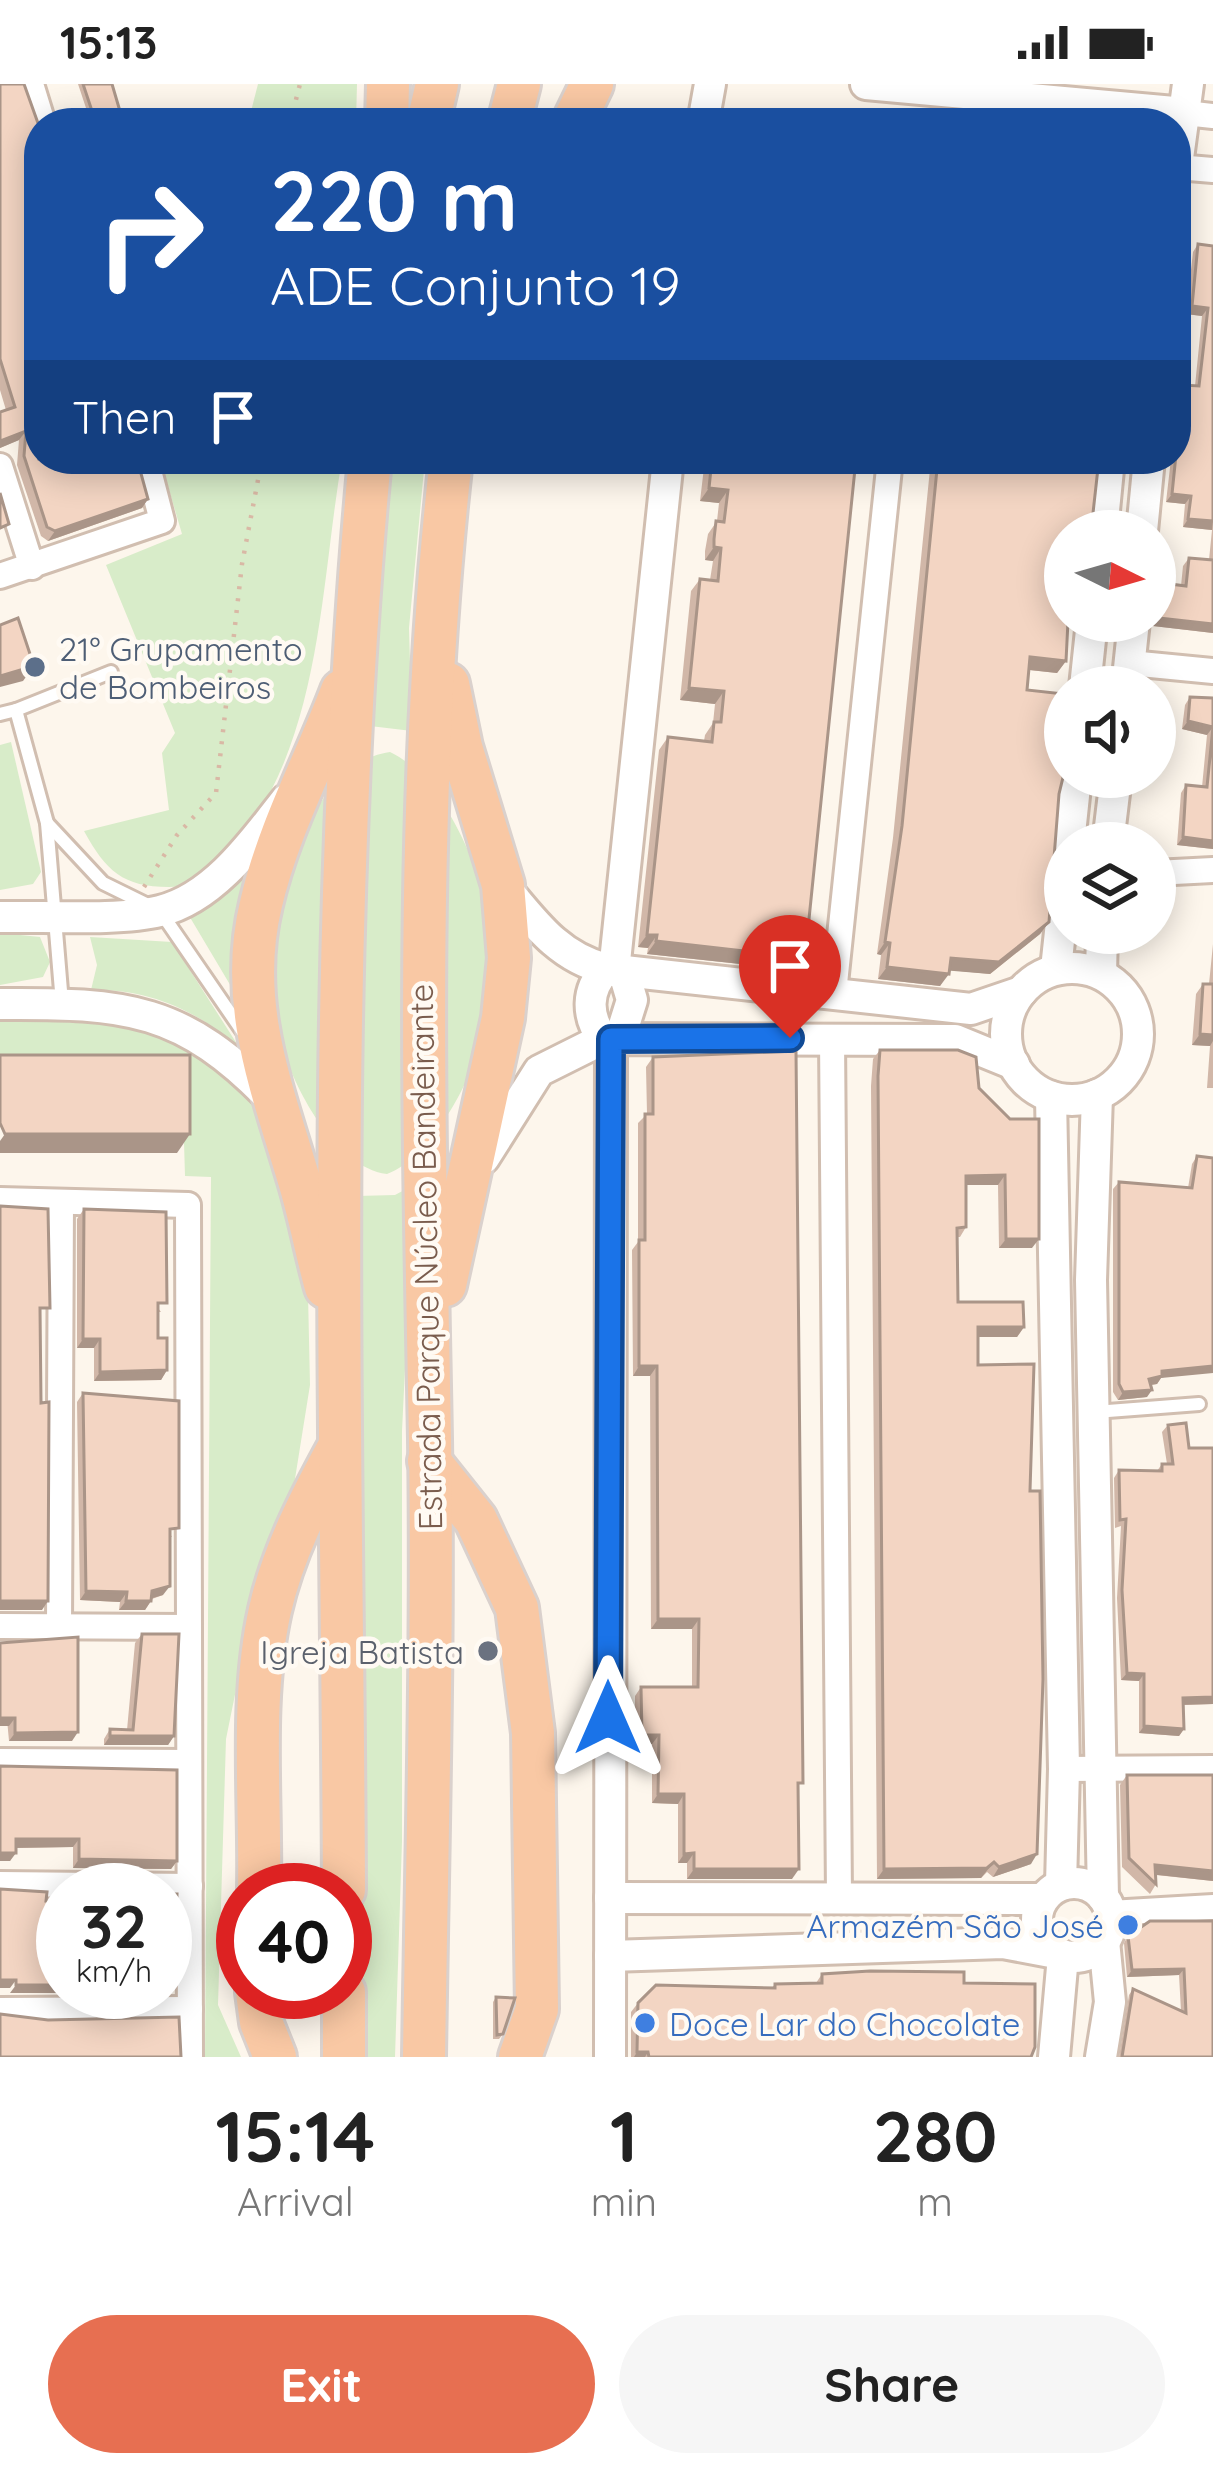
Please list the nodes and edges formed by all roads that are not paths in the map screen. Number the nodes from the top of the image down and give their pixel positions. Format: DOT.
graph roads {
  1 [pos="866,84"];
  2 [pos="928,87"];
  3 [pos="1196,104"];
  4 [pos="1148,105"];
  5 [pos="0,466"];
  6 [pos="150,474"];
  7 [pos="369,474"];
  8 [pos="449,474"];
  9 [pos="666,474"];
  10 [pos="888,474"];
  11 [pos="1108,474"];
  12 [pos="1148,474"];
  13 [pos="1104,510"];
  14 [pos="1144,510"];
  15 [pos="32,567"];
  16 [pos="0,576"];
  17 [pos="435,618"];
  18 [pos="356,653"];
  19 [pos="1213,671"];
  20 [pos="111,672"];
  21 [pos="1176,673"];
  22 [pos="16,710"];
  23 [pos="0,714"];
  24 [pos="308,772"];
  25 [pos="47,823"];
  26 [pos="1213,870"];
  27 [pos="1176,872"];
  28 [pos="503,885"];
  29 [pos="147,906"];
  30 [pos="56,915"];
  31 [pos="0,917"];
  32 [pos="1058,954"];
  33 [pos="1101,954"];
  34 [pos="1056,969"];
  35 [pos="615,971"];
  36 [pos="1101,974"];
  37 [pos="1021,992"];
  38 [pos="834,993"];
  39 [pos="62,1003"];
  40 [pos="0,1004"];
  41 [pos="832,1038"];
  42 [pos="611,1039"];
  43 [pos="259,1055"];
  44 [pos="1014,1064"];
  45 [pos="1097,1095"];
  46 [pos="1052,1097"];
  47 [pos="273,1102"];
  48 [pos="0,1200"];
  49 [pos="61,1202"];
  50 [pos="458,1205"];
  51 [pos="1052,1277"];
  52 [pos="1091,1280"];
  53 [pos="341,1340"];
  54 [pos="426,1340"];
  55 [pos="1198,1404"];
  56 [pos="1094,1412"];
  57 [pos="342,1441"];
  58 [pos="430,1461"];
  59 [pos="0,1626"];
  60 [pos="59,1626"];
  61 [pos="188,1627"];
  62 [pos="1101,1674"];
  63 [pos="1061,1676"];
  64 [pos="0,1761"];
  65 [pos="189,1762"];
  66 [pos="1103,1767"];
  67 [pos="1213,1768"];
  68 [pos="1064,1769"];
  69 [pos="190,1863"];
  70 [pos="259,1863"];
  71 [pos="344,1863"];
  72 [pos="0,1884"];
  73 [pos="36,1884"];
  74 [pos="1052,1892"];
  75 [pos="839,1897"];
  76 [pos="610,1898"];
  77 [pos="1007,1899"];
  78 [pos="679,1900"];
  79 [pos="1213,1907"];
  80 [pos="1105,1917"];
  81 [pos="1003,1943"];
  82 [pos="676,1952"];
  83 [pos="1059,1954"];
  84 [pos="610,1955"];
  85 [pos="0,2010"];
  86 [pos="36,2010"];
  87 [pos="190,2019"];
  88 [pos="261,2019"];
  89 [pos="344,2019"];
  90 [pos="190,2057"];
  91 [pos="275,2057"];
  92 [pos="344,2057"];
  93 [pos="424,2057"];
  94 [pos="520,2057"];
  95 [pos="610,2057"];
  96 [pos="1054,2057"];
  97 [pos="1101,2057"];
  1 -- 2 [label="street"];
  2 -- 4 [label="street"];
  3 -- 4 [label="street"];
  5 -- 15 [label="street"];
  6 -- 15 [label="street"];
  7 -- 18 [label="highway"];
  8 -- 17 [label="highway, Estrada Parque Núcleo Bandeirante"];
  9 -- 35 [label="street"];
  10 -- 38 [label="street"];
  11 -- 13 [label="street"];
  12 -- 14 [label="street"];
  15 -- 16 [label="street"];
  17 -- 28 [label="highway"];
  17 -- 54 [label="highway, Estrada Parque Núcleo Bandeirante"];
  18 -- 24 [label="highway"];
  18 -- 53 [label="highway"];
  19 -- 21 [label="street"];
  20 -- 22 [label="lane"];
  22 -- 23 [label="lane"];
  22 -- 25 [label="lane"];
  24 -- 29 [label="street"];
  24 -- 43 [label="highway"];
  25 -- 29 [label="lane"];
  25 -- 30 [label="lane"];
  26 -- 27 [label="street"];
  28 -- 35 [label="street"];
  28 -- 50 [label="highway"];
  29 -- 30 [label="street"];
  29 -- 43 [label="lane"];
  30 -- 31 [label="street"];
  30 -- 39 [label="lane"];
  32 -- 34 [label="street"];
  33 -- 36 [label="street"];
  34 -- 36 [label="street"];
  34 -- 37 [label="street"];
  35 -- 38 [label="street"];
  35 -- 42 [label="street"];
  36 -- 45 [label="street"];
  37 -- 38 [label="street"];
  37 -- 44 [label="street"];
  39 -- 40 [label="street"];
  39 -- 47 [label="street"];
  41 -- 42 [label="street"];
  41 -- 44 [label="street"];
  41 -- 75 [label="street"];
  42 -- 50 [label="street"];
  42 -- 76 [label="street"];
  43 -- 47 [label="highway"];
  44 -- 46 [label="street"];
  45 -- 46 [label="street"];
  45 -- 52 [label="street"];
  46 -- 51 [label="street"];
  47 -- 53 [label="highway"];
  48 -- 49 [label="street"];
  49 -- 60 [label="street"];
  49 -- 61 [label="street"];
  50 -- 54 [label="highway"];
  51 -- 52 [label="street"];
  51 -- 63 [label="street"];
  52 -- 56 [label="street"];
  53 -- 57 [label="highway"];
  54 -- 58 [label="highway, Estrada Parque Núcleo Bandeirante"];
  55 -- 56 [label="lane"];
  56 -- 62 [label="street"];
  57 -- 70 [label="highway"];
  57 -- 71 [label="highway"];
  58 -- 93 [label="highway, Estrada Parque Núcleo Bandeirante"];
  58 -- 94 [label="highway"];
  59 -- 60 [label="street"];
  60 -- 61 [label="street"];
  61 -- 65 [label="street"];
  62 -- 63 [label="street"];
  62 -- 66 [label="street"];
  63 -- 68 [label="street"];
  64 -- 65 [label="street"];
  65 -- 69 [label="street"];
  66 -- 67 [label="street"];
  66 -- 68 [label="street"];
  66 -- 80 [label="street"];
  68 -- 74 [label="street"];
  72 -- 73 [label="street"];
  74 -- 77 [label="street"];
  74 -- 80 [label="street"];
  74 -- 83 [label="street"];
  75 -- 77 [label="street"];
  75 -- 78 [label="street"];
  76 -- 78 [label="street"];
  76 -- 84 [label="street"];
  77 -- 81 [label="street"];
  78 -- 82 [label="street"];
  79 -- 80 [label="street"];
  80 -- 83 [label="street"];
  80 -- 97 [label="street"];
  81 -- 82 [label="street"];
  81 -- 83 [label="street"];
  82 -- 84 [label="street"];
  83 -- 96 [label="street"];
  84 -- 95 [label="street"];
  85 -- 86 [label="street"];
  87 -- 90 [label="street"];
  88 -- 91 [label="highway"];
  89 -- 92 [label="highway"];
}
